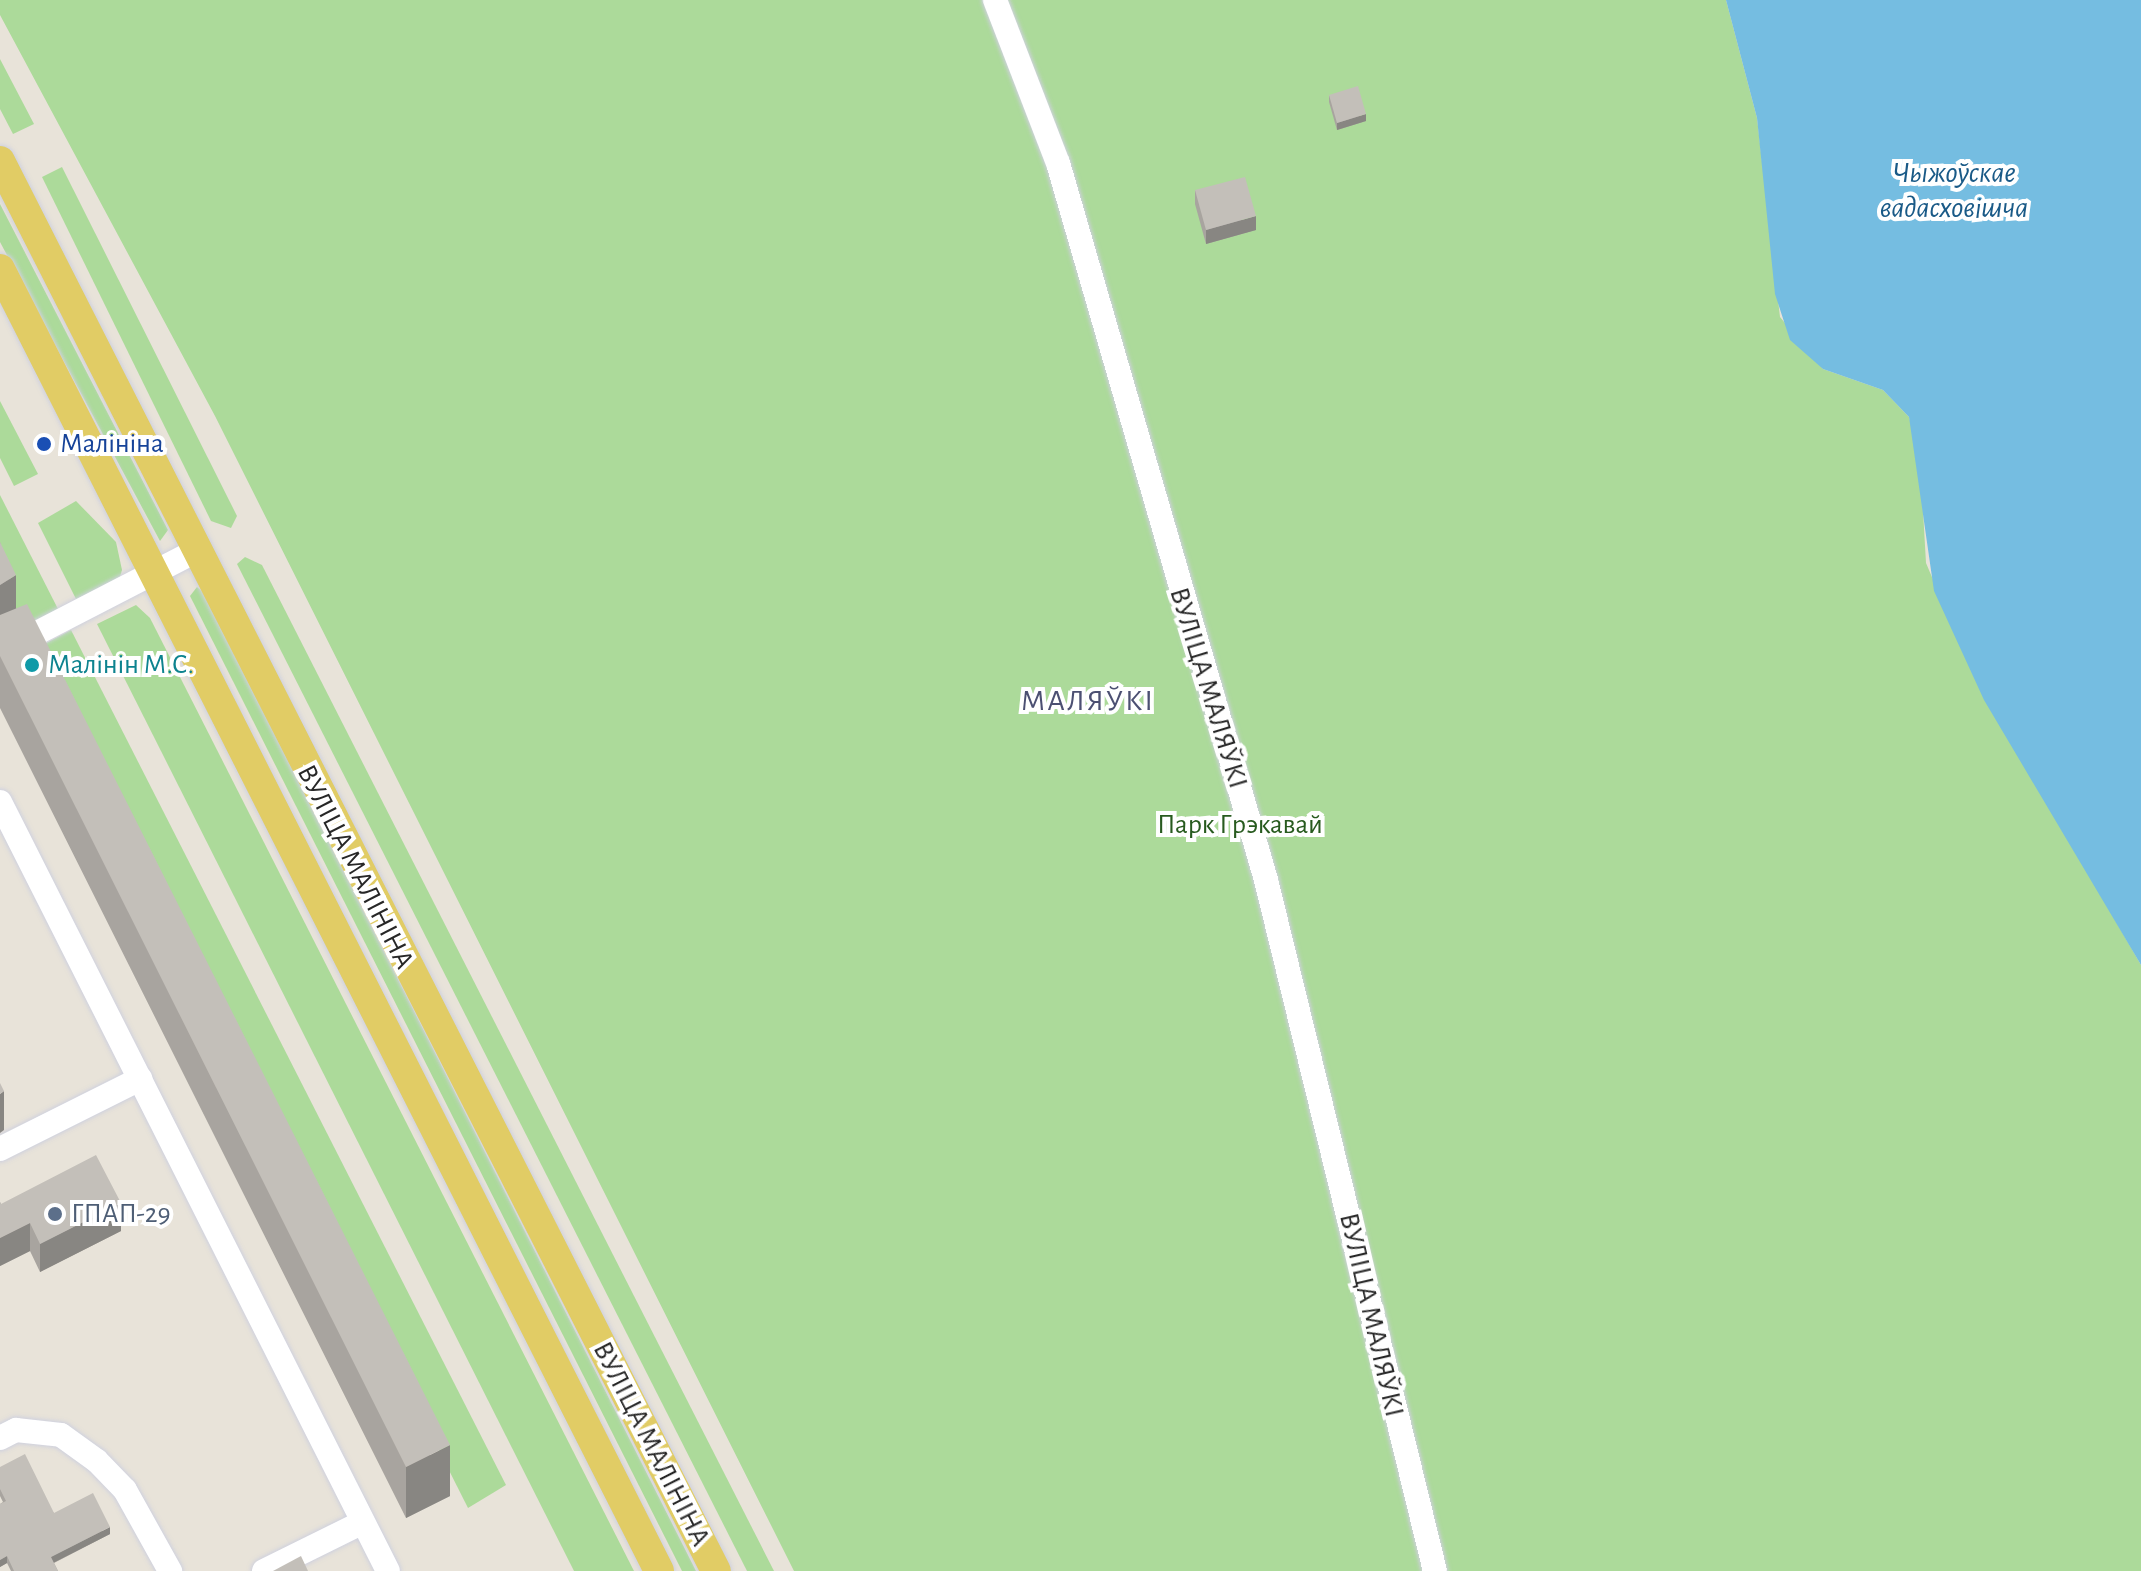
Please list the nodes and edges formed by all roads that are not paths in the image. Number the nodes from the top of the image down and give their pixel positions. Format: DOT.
graph roads {
  1 [pos="995,0"];
  2 [pos="0,161"];
  3 [pos="0,269"];
  4 [pos="194,552"];
  5 [pos="153,574"];
  6 [pos="0,652"];
  7 [pos="2,813"];
  8 [pos="140,1079"];
  9 [pos="0,1149"];
  10 [pos="0,1438"];
  11 [pos="363,1522"];
  12 [pos="170,1571"];
  13 [pos="264,1571"];
  14 [pos="388,1571"];
  15 [pos="659,1571"];
  16 [pos="716,1571"];
  17 [pos="1435,1571"];
  1 -- 17 [label="street, ВУЛІЦА МАЛЯЎКІ"];
  2 -- 4 [label="main road, ВУЛІЦА МАЛІНІНА"];
  3 -- 5 [label="main road, ВУЛІЦА МАЛІНІНА"];
  4 -- 5 [label="street"];
  4 -- 16 [label="main road, ВУЛІЦА МАЛІНІНА"];
  5 -- 6 [label="street"];
  5 -- 15 [label="main road, ВУЛІЦА МАЛІНІНА"];
  7 -- 8 [label="street"];
  8 -- 9 [label="street"];
  8 -- 11 [label="street"];
  10 -- 12 [label="street"];
  11 -- 13 [label="street"];
  11 -- 14 [label="street"];
}
